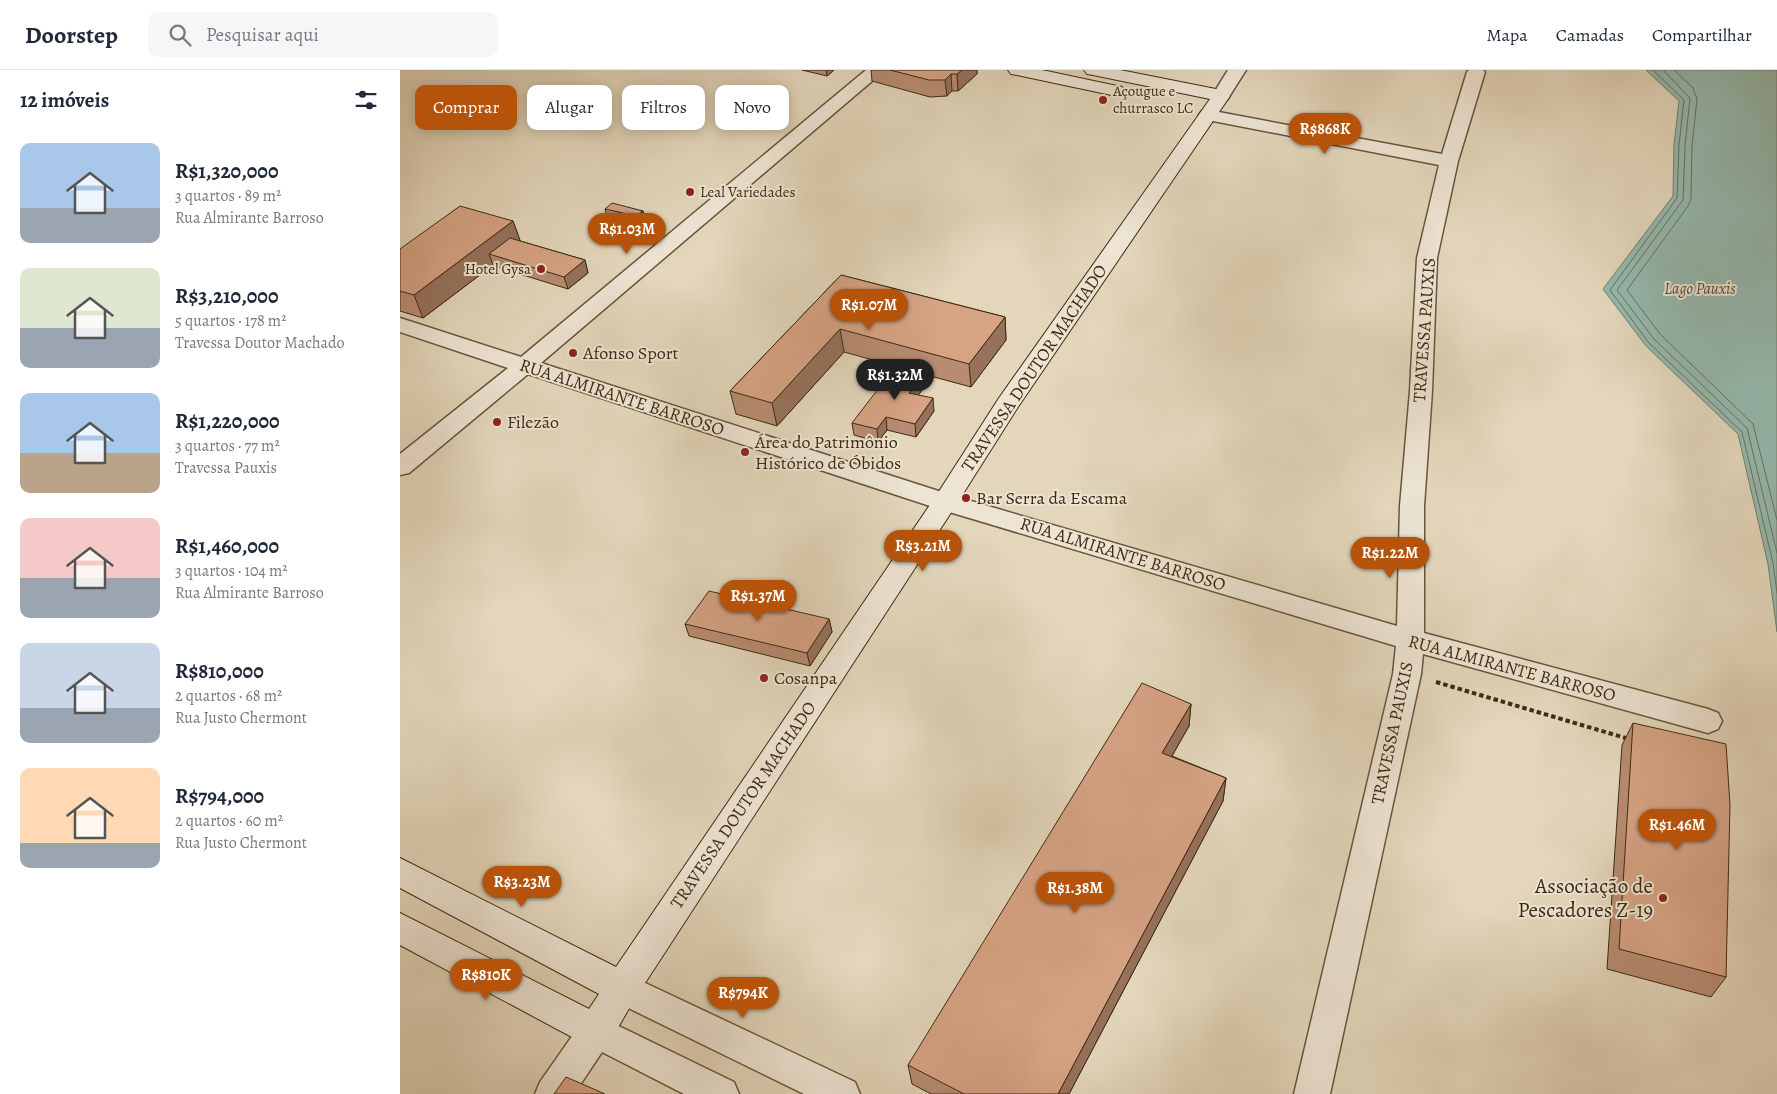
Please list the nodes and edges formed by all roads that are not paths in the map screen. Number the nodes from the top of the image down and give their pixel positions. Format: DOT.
graph roads {
  1 [pos="876,70"];
  2 [pos="1017,70"];
  3 [pos="1093,70"];
  4 [pos="1237,70"];
  5 [pos="1476,72"];
  6 [pos="1213,107"];
  7 [pos="1449,162"];
  8 [pos="400,326"];
  9 [pos="524,366"];
  10 [pos="400,466"];
  11 [pos="945,502"];
  12 [pos="1410,640"];
  13 [pos="1708,721"];
  14 [pos="400,872"];
  15 [pos="400,928"];
  16 [pos="622,988"];
  17 [pos="596,1031"];
  18 [pos="553,1094"];
  19 [pos="721,1094"];
  20 [pos="842,1094"];
  21 [pos="1312,1094"];
  1 -- 9 [label="street"];
  2 -- 6 [label="street"];
  3 -- 6 [label="street"];
  4 -- 6 [label="street, TRAVESSA DOUTOR MACHADO"];
  5 -- 7 [label="street, TRAVESSA PAUXIS"];
  6 -- 7 [label="street"];
  6 -- 11 [label="street, TRAVESSA DOUTOR MACHADO"];
  7 -- 12 [label="street, TRAVESSA PAUXIS"];
  8 -- 9 [label="street, RUA ALMIRANTE BARROSO"];
  9 -- 10 [label="street"];
  9 -- 11 [label="street, RUA ALMIRANTE BARROSO"];
  11 -- 12 [label="street, RUA ALMIRANTE BARROSO"];
  11 -- 16 [label="street, TRAVESSA DOUTOR MACHADO"];
  12 -- 13 [label="street, RUA ALMIRANTE BARROSO"];
  12 -- 21 [label="street, TRAVESSA PAUXIS"];
  14 -- 16 [label="street"];
  15 -- 17 [label="street"];
  16 -- 17 [label="street, TRAVESSA DOUTOR MACHADO"];
  16 -- 20 [label="street"];
  17 -- 18 [label="street, TRAVESSA DOUTOR MACHADO"];
  17 -- 19 [label="street"];
}
